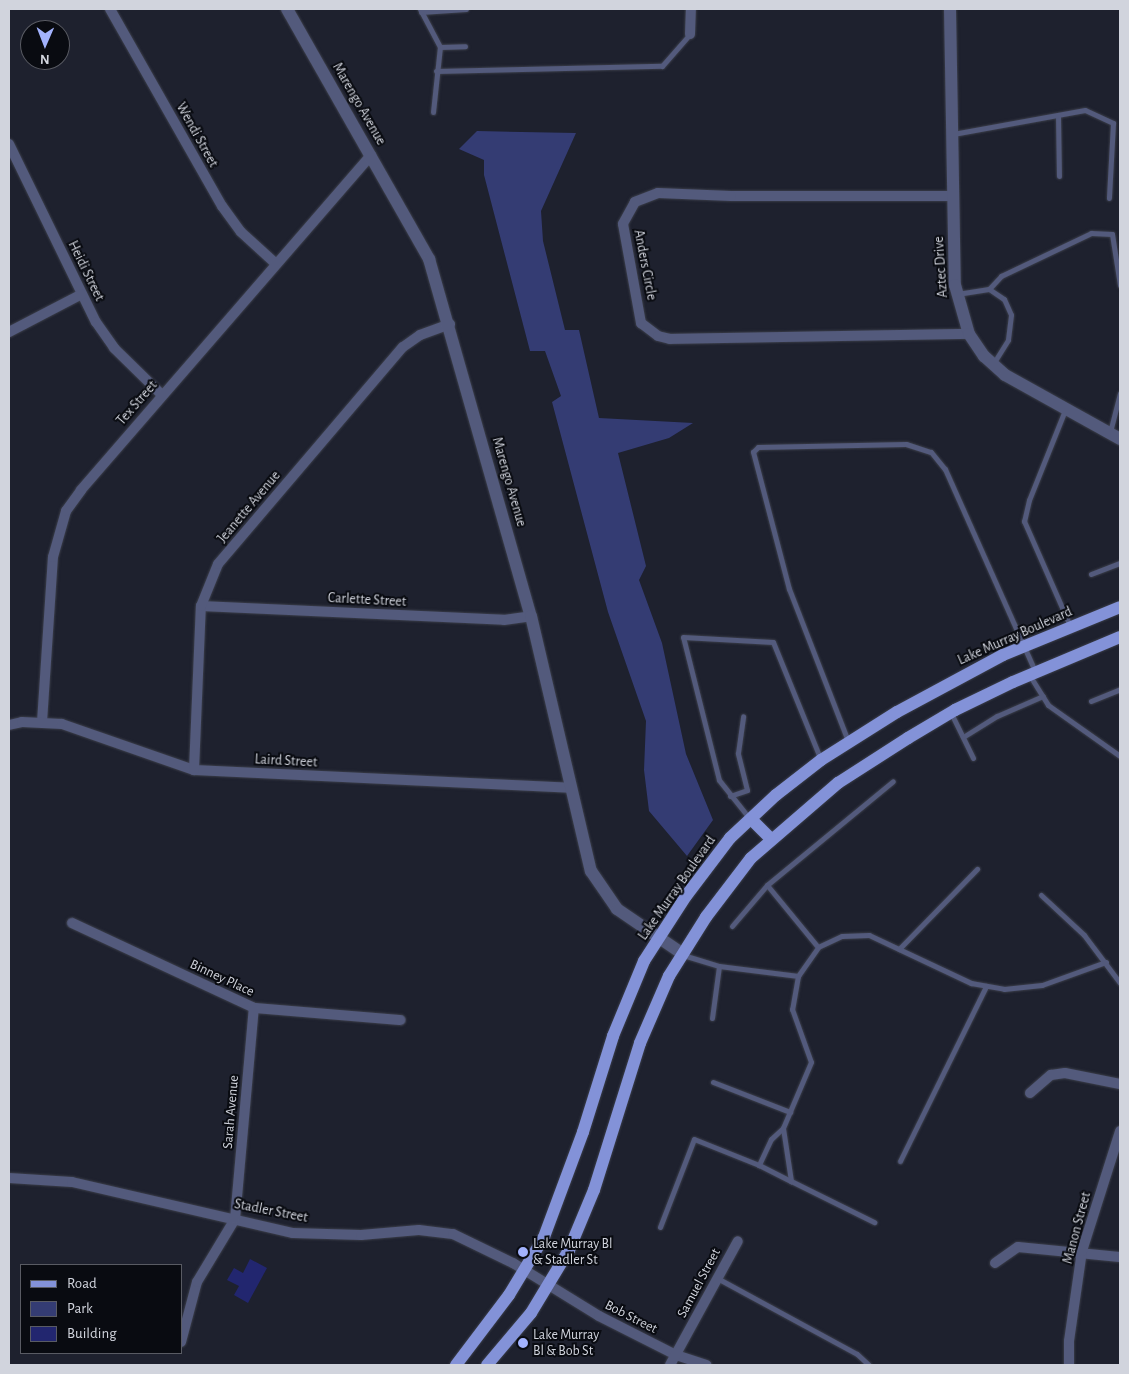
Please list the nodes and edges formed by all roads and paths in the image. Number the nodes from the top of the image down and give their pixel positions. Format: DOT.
graph roads {
  1 [pos="110,9"];
  2 [pos="287,9"];
  3 [pos="466,9"];
  4 [pos="691,9"];
  5 [pos="950,9"];
  6 [pos="420,10"];
  7 [pos="690,34"];
  8 [pos="465,46"];
  9 [pos="440,47"];
  10 [pos="436,71"];
  11 [pos="433,112"];
  12 [pos="1058,115"];
  13 [pos="950,135"];
  14 [pos="10,151"];
  15 [pos="371,155"];
  16 [pos="1059,176"];
  17 [pos="952,196"];
  18 [pos="1108,198"];
  19 [pos="276,264"];
  20 [pos="1120,285"];
  21 [pos="990,289"];
  22 [pos="82,294"];
  23 [pos="957,294"];
  24 [pos="450,324"];
  25 [pos="9,332"];
  26 [pos="969,334"];
  27 [pos="993,365"];
  28 [pos="1120,393"];
  29 [pos="162,395"];
  30 [pos="1066,409"];
  31 [pos="1115,435"];
  32 [pos="1120,562"];
  33 [pos="1091,574"];
  34 [pos="201,606"];
  35 [pos="1120,607"];
  36 [pos="531,616"];
  37 [pos="1071,627"];
  38 [pos="1120,637"];
  39 [pos="1026,646"];
  40 [pos="1033,674"];
  41 [pos="1120,689"];
  42 [pos="1043,696"];
  43 [pos="1091,701"];
  44 [pos="951,713"];
  45 [pos="744,716"];
  46 [pos="42,722"];
  47 [pos="9,725"];
  48 [pos="962,737"];
  49 [pos="848,741"];
  50 [pos="1120,756"];
  51 [pos="973,758"];
  52 [pos="821,760"];
  53 [pos="194,770"];
  54 [pos="894,781"];
  55 [pos="571,788"];
  56 [pos="730,796"];
  57 [pos="750,819"];
  58 [pos="771,839"];
  59 [pos="977,869"];
  60 [pos="767,885"];
  61 [pos="1041,895"];
  62 [pos="72,923"];
  63 [pos="732,926"];
  64 [pos="659,938"];
  65 [pos="818,947"];
  66 [pos="899,949"];
  67 [pos="683,954"];
  68 [pos="1106,962"];
  69 [pos="719,966"];
  70 [pos="798,976"];
  71 [pos="1120,983"];
  72 [pos="986,986"];
  73 [pos="254,1008"];
  74 [pos="712,1018"];
  75 [pos="401,1020"];
  76 [pos="713,1082"];
  77 [pos="1120,1084"];
  78 [pos="1030,1093"];
  79 [pos="790,1112"];
  80 [pos="783,1128"];
  81 [pos="1120,1131"];
  82 [pos="900,1161"];
  83 [pos="759,1165"];
  84 [pos="9,1178"];
  85 [pos="791,1180"];
  86 [pos="235,1219"];
  87 [pos="874,1222"];
  88 [pos="660,1227"];
  89 [pos="738,1241"];
  90 [pos="1082,1251"];
  91 [pos="1120,1257"];
  92 [pos="995,1263"];
  93 [pos="524,1270"];
  94 [pos="717,1278"];
  95 [pos="548,1285"];
  96 [pos="182,1338"];
  97 [pos="676,1355"];
  98 [pos="456,1365"];
  99 [pos="487,1365"];
  100 [pos="670,1365"];
  101 [pos="706,1365"];
  102 [pos="869,1365"];
  103 [pos="1069,1365"];
  1 -- 19 [label="street, Wendi Street"];
  2 -- 15 [label="street, Marengo Avenue"];
  3 -- 6 [label="lane"];
  4 -- 7 [label="street"];
  5 -- 13 [label="street, Aztec Drive"];
  6 -- 9 [label="lane"];
  7 -- 10 [label="lane"];
  8 -- 9 [label="lane"];
  9 -- 10 [label="lane"];
  10 -- 11 [label="lane"];
  12 -- 13 [label="lane"];
  12 -- 16 [label="lane"];
  12 -- 18 [label="lane"];
  13 -- 17 [label="street, Aztec Drive"];
  14 -- 22 [label="street, Heidi Street"];
  15 -- 19 [label="street, Tex Street"];
  15 -- 24 [label="street, Marengo Avenue"];
  17 -- 23 [label="street, Aztec Drive"];
  17 -- 26 [label="street, Anders Circle"];
  19 -- 29 [label="street, Tex Street"];
  20 -- 21 [label="lane"];
  21 -- 23 [label="lane"];
  21 -- 27 [label="lane"];
  22 -- 25 [label="street"];
  22 -- 29 [label="street, Heidi Street"];
  23 -- 26 [label="street, Aztec Drive"];
  24 -- 34 [label="street, Jeanette Avenue"];
  24 -- 36 [label="street, Marengo Avenue"];
  26 -- 27 [label="street, Aztec Drive"];
  27 -- 30 [label="street, Aztec Drive"];
  28 -- 31 [label="lane"];
  29 -- 46 [label="street, Tex Street"];
  30 -- 31 [label="street, Aztec Drive"];
  30 -- 37 [label="lane"];
  32 -- 33 [label="lane"];
  34 -- 36 [label="street, Carlette Street"];
  34 -- 53 [label="street, Jeanette Avenue"];
  35 -- 37 [label="main road, Lake Murray Boulevard"];
  36 -- 55 [label="street, Marengo Avenue"];
  37 -- 39 [label="main road, Lake Murray Boulevard"];
  38 -- 40 [label="main road"];
  39 -- 40 [label="lane"];
  39 -- 49 [label="main road, Lake Murray Boulevard"];
  39 -- 49 [label="lane"];
  40 -- 42 [label="lane"];
  40 -- 44 [label="main road"];
  41 -- 43 [label="lane"];
  42 -- 48 [label="lane"];
  42 -- 50 [label="lane"];
  44 -- 48 [label="lane"];
  44 -- 58 [label="main road"];
  45 -- 56 [label="lane"];
  46 -- 47 [label="street, Laird Street"];
  46 -- 53 [label="street, Laird Street"];
  48 -- 51 [label="lane"];
  49 -- 52 [label="main road, Lake Murray Boulevard"];
  52 -- 56 [label="lane"];
  52 -- 57 [label="main road, Lake Murray Boulevard"];
  53 -- 55 [label="street, Laird Street"];
  54 -- 60 [label="lane"];
  55 -- 64 [label="street, Marengo Avenue"];
  56 -- 57 [label="lane"];
  57 -- 58 [label="main road"];
  57 -- 64 [label="main road, Lake Murray Boulevard"];
  58 -- 67 [label="main road"];
  59 -- 66 [label="lane"];
  60 -- 63 [label="lane"];
  60 -- 65 [label="lane"];
  61 -- 68 [label="lane"];
  62 -- 73 [label="street, Binney Place"];
  64 -- 67 [label="street, Marengo Avenue"];
  64 -- 93 [label="main road, Lake Murray Boulevard"];
  65 -- 66 [label="lane"];
  65 -- 70 [label="lane"];
  66 -- 72 [label="lane"];
  67 -- 69 [label="lane"];
  67 -- 95 [label="main road"];
  68 -- 71 [label="lane"];
  68 -- 72 [label="lane"];
  69 -- 70 [label="lane"];
  69 -- 74 [label="lane"];
  70 -- 79 [label="lane"];
  72 -- 82 [label="lane"];
  73 -- 75 [label="street, Binney Place"];
  73 -- 86 [label="street, Sarah Avenue"];
  76 -- 79 [label="lane"];
  77 -- 78 [label="street"];
  79 -- 80 [label="lane"];
  80 -- 83 [label="lane"];
  80 -- 85 [label="lane"];
  81 -- 90 [label="street, Manon Street"];
  83 -- 85 [label="lane"];
  83 -- 88 [label="lane"];
  84 -- 86 [label="street, Stadler Street"];
  85 -- 87 [label="lane"];
  86 -- 93 [label="street, Stadler Street"];
  86 -- 96 [label="street"];
  89 -- 94 [label="street, Samuel Street"];
  90 -- 91 [label="street"];
  90 -- 92 [label="street"];
  90 -- 103 [label="street, Manon Street"];
  93 -- 95 [label="street, Stadler Street"];
  93 -- 98 [label="main road, Lake Murray Boulevard"];
  94 -- 97 [label="street, Samuel Street"];
  94 -- 102 [label="lane"];
  95 -- 97 [label="street, Bob Street"];
  95 -- 99 [label="main road"];
  97 -- 100 [label="street, Samuel Street"];
  97 -- 101 [label="street, Bob Street"];
}
